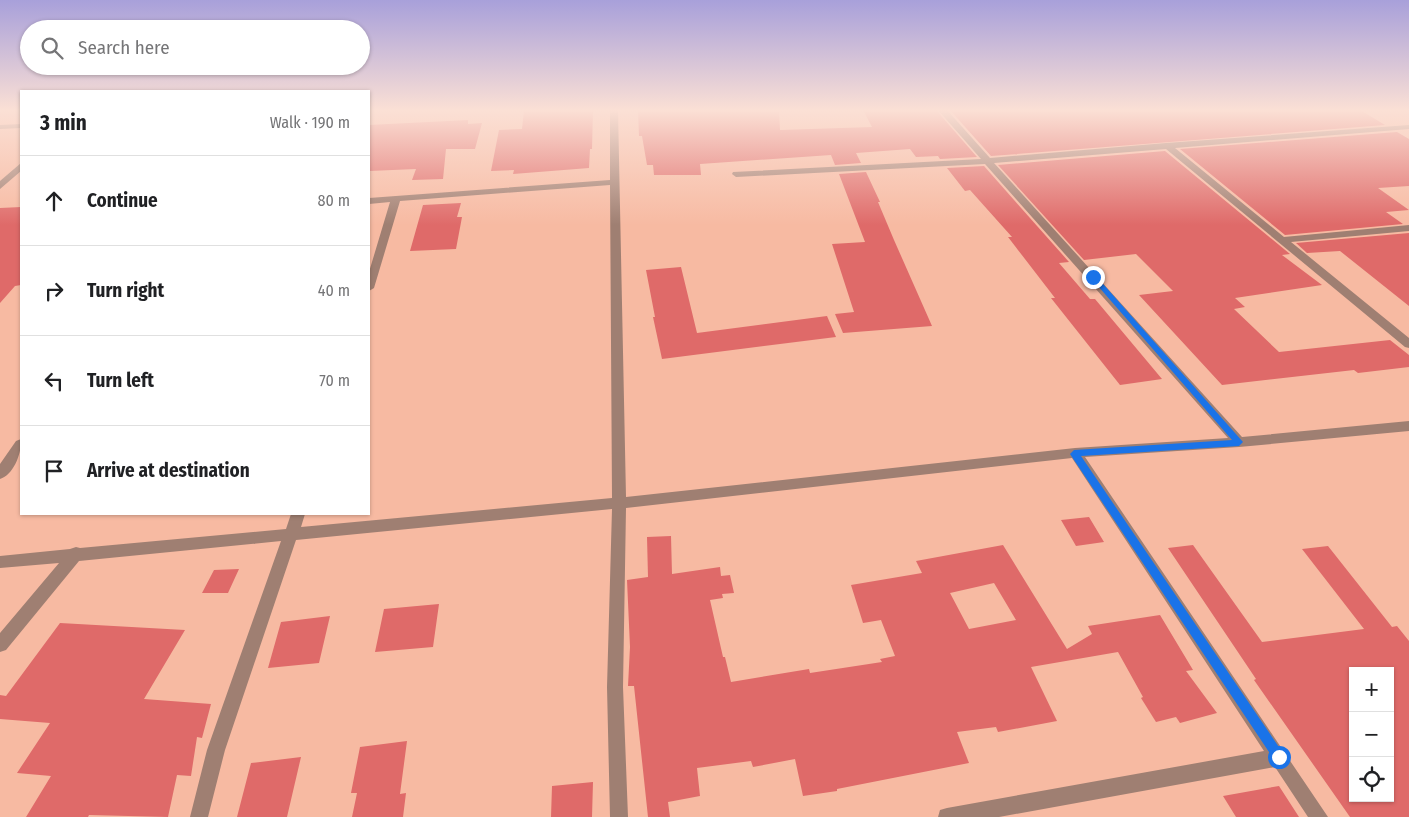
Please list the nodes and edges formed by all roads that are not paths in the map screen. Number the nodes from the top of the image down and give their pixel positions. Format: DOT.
graph roads {
  1 [pos="614,148"];
  2 [pos="976,148"];
  3 [pos="1129,148"];
  4 [pos="1170,148"];
  5 [pos="987,160"];
  6 [pos="20,167"];
  7 [pos="736,174"];
  8 [pos="614,182"];
  9 [pos="0,186"];
  10 [pos="396,199"];
  11 [pos="370,201"];
  12 [pos="1409,228"];
  13 [pos="1280,240"];
  14 [pos="370,285"];
  15 [pos="1409,344"];
  16 [pos="1409,426"];
  17 [pos="1239,442"];
  18 [pos="20,445"];
  19 [pos="1074,454"];
  20 [pos="0,474"];
  21 [pos="619,503"];
  22 [pos="298,515"];
  23 [pos="292,533"];
  24 [pos="76,553"];
  25 [pos="0,562"];
  26 [pos="0,645"];
  27 [pos="1279,757"];
  28 [pos="199,817"];
  29 [pos="619,817"];
  30 [pos="947,817"];
  31 [pos="1319,817"];
  1 -- 8 [label="street"];
  2 -- 5 [label="street"];
  3 -- 5 [label="street"];
  4 -- 13 [label="street"];
  5 -- 7 [label="street"];
  5 -- 17 [label="street"];
  6 -- 9 [label="street"];
  8 -- 10 [label="street"];
  8 -- 21 [label="street"];
  10 -- 11 [label="street"];
  10 -- 14 [label="street"];
  12 -- 13 [label="street"];
  13 -- 15 [label="street"];
  16 -- 17 [label="street"];
  17 -- 19 [label="street"];
  18 -- 20 [label="street"];
  19 -- 21 [label="street"];
  19 -- 27 [label="street"];
  21 -- 23 [label="street"];
  21 -- 29 [label="street"];
  22 -- 23 [label="street"];
  23 -- 24 [label="street"];
  23 -- 28 [label="street"];
  24 -- 25 [label="street"];
  24 -- 26 [label="street"];
  27 -- 30 [label="street"];
  27 -- 31 [label="street"];
}
